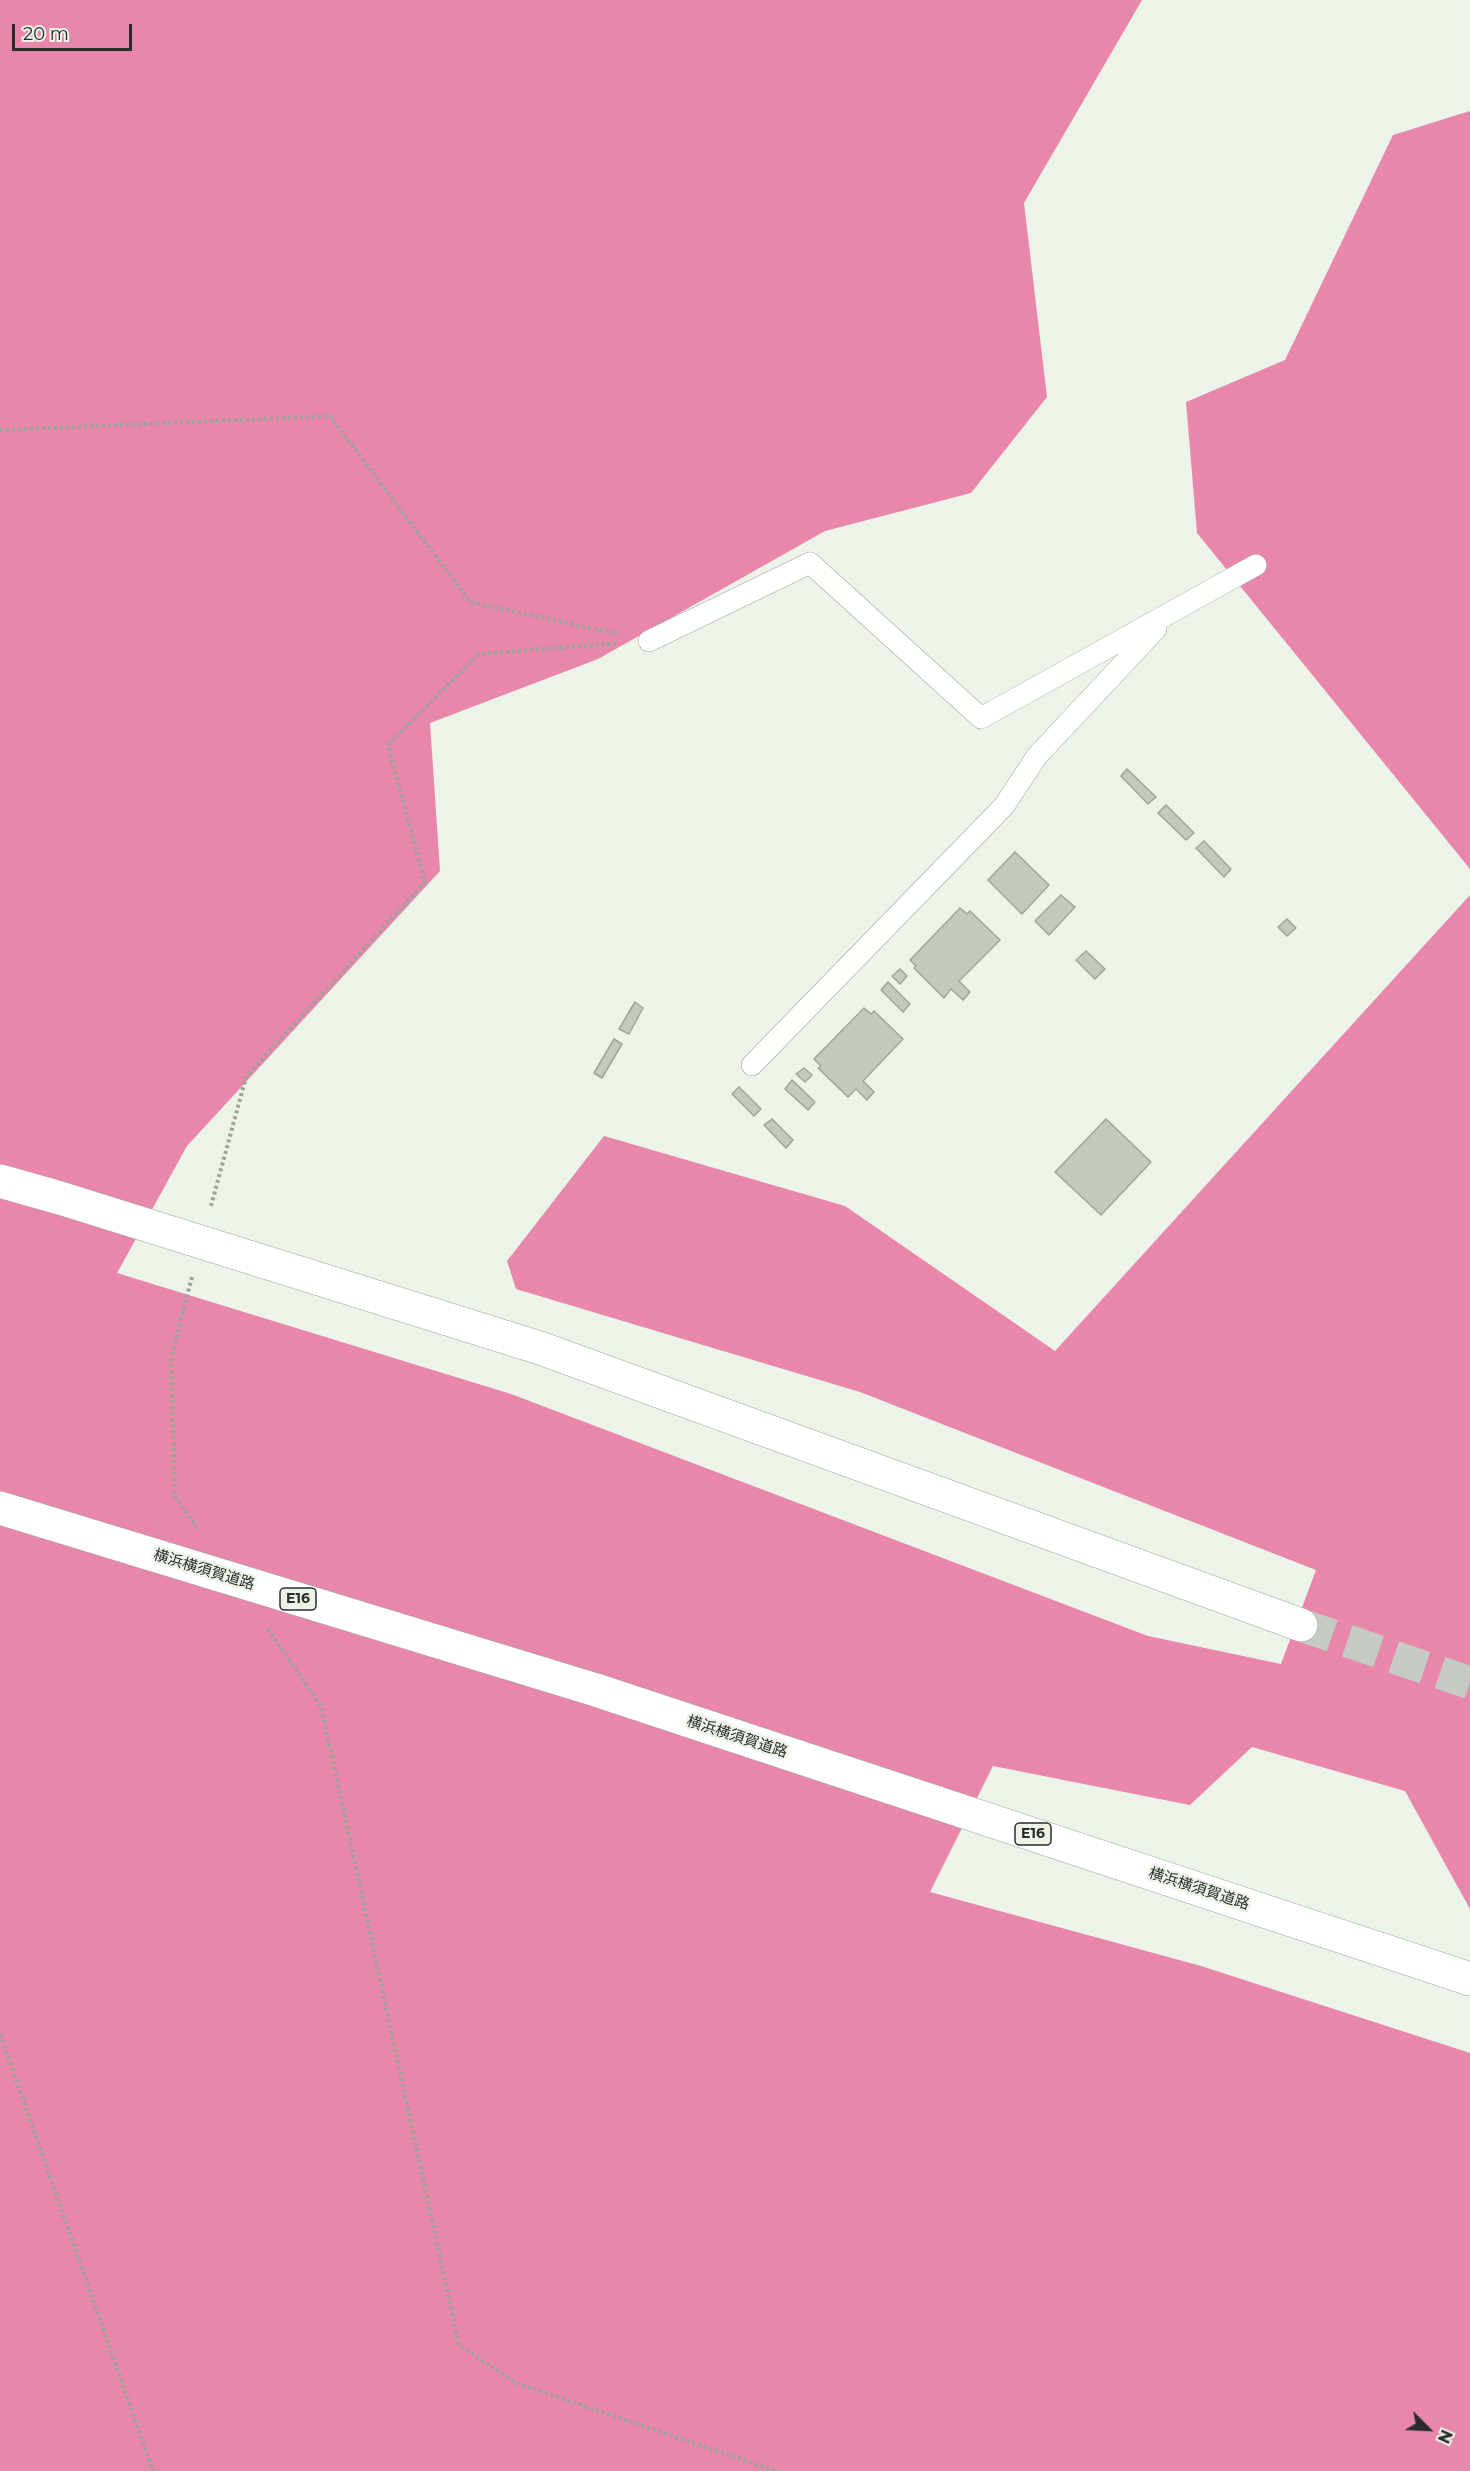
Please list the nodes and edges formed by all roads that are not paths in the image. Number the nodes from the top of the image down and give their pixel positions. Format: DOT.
graph roads {
  1 [pos="1256,565"];
  2 [pos="1169,615"];
  3 [pos="649,641"];
  4 [pos="752,1065"];
  5 [pos="0,1181"];
  6 [pos="0,1508"];
  7 [pos="1301,1624"];
  8 [pos="1470,1978"];
  1 -- 2 [label="lane"];
  2 -- 3 [label="lane"];
  2 -- 4 [label="lane"];
  5 -- 7 [label="highway, bridge"];
  6 -- 8 [label="highway, 横浜横須賀道路 / E16, bridge"];
}
